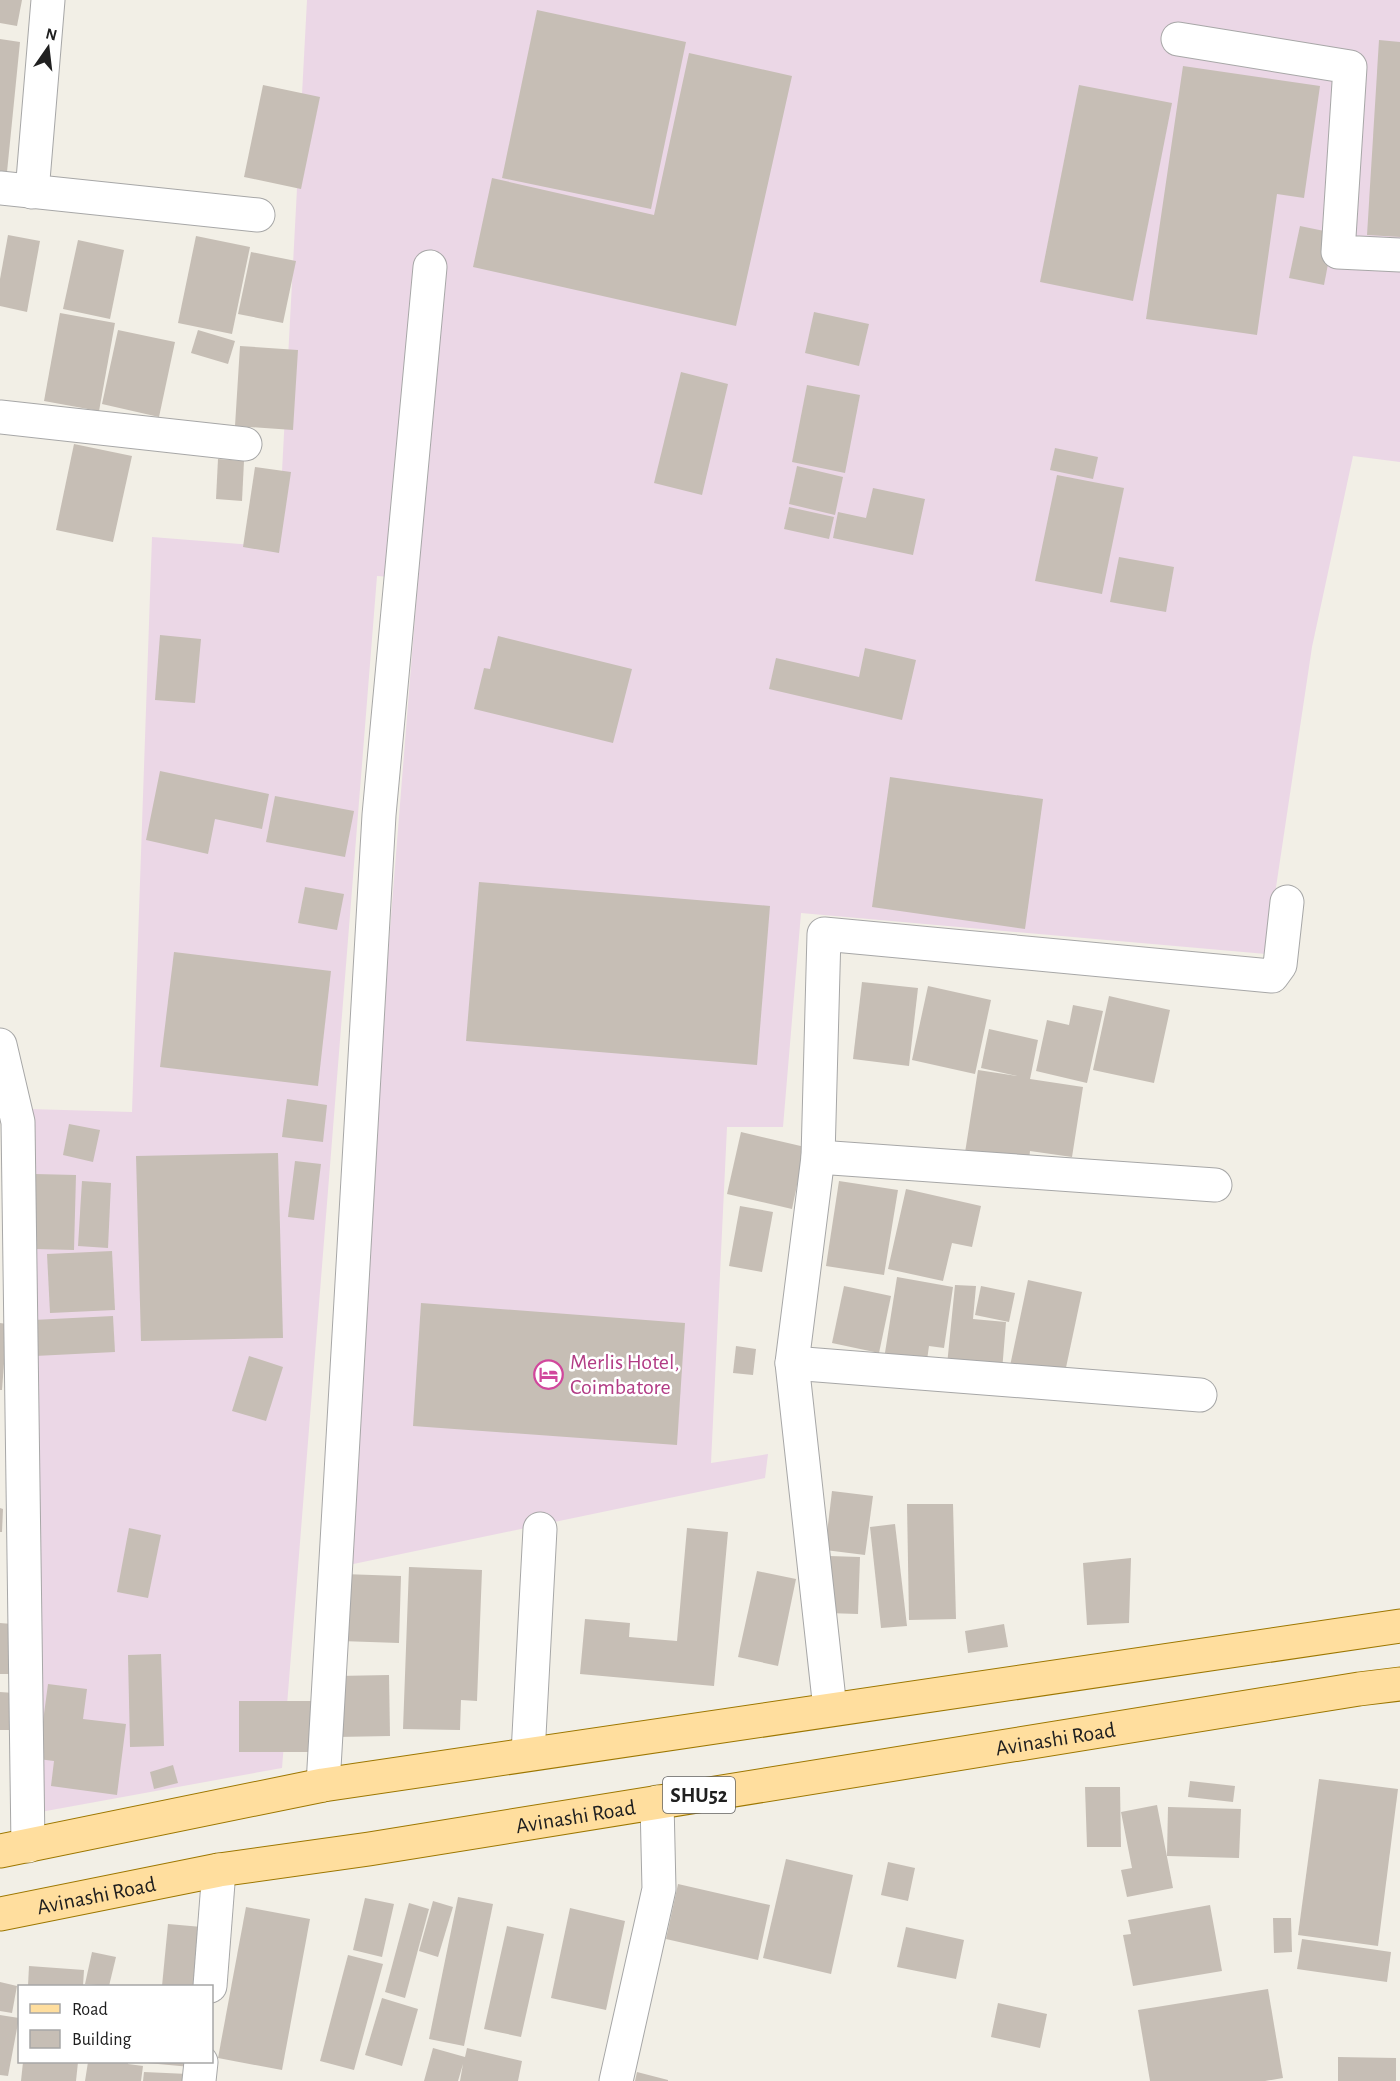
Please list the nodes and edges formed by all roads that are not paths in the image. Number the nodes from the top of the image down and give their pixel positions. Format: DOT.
graph roads {
  1 [pos="48,0"];
  2 [pos="1178,39"];
  3 [pos="0,188"];
  4 [pos="32,192"];
  5 [pos="258,215"];
  6 [pos="1400,255"];
  7 [pos="430,267"];
  8 [pos="0,417"];
  9 [pos="245,444"];
  10 [pos="1287,902"];
  11 [pos="0,1045"];
  12 [pos="9,1122"];
  13 [pos="818,1158"];
  14 [pos="1215,1185"];
  15 [pos="792,1364"];
  16 [pos="1200,1395"];
  17 [pos="540,1529"];
  18 [pos="1400,1626"];
  19 [pos="1400,1684"];
  20 [pos="830,1708"];
  21 [pos="528,1754"];
  22 [pos="323,1785"];
  23 [pos="657,1802"];
  24 [pos="14,1848"];
  25 [pos="219,1870"];
  26 [pos="0,1914"];
  27 [pos="210,1985"];
  28 [pos="201,2063"];
  29 [pos="199,2081"];
  30 [pos="616,2081"];
  1 -- 4 [label="street"];
  2 -- 6 [label="street"];
  3 -- 4 [label="street"];
  4 -- 5 [label="street"];
  7 -- 22 [label="street"];
  8 -- 9 [label="street"];
  10 -- 13 [label="street"];
  11 -- 12 [label="street"];
  12 -- 24 [label="street"];
  13 -- 14 [label="street"];
  13 -- 15 [label="street"];
  15 -- 16 [label="street"];
  15 -- 20 [label="street"];
  17 -- 21 [label="street"];
  18 -- 20 [label="main road"];
  19 -- 23 [label="main road, Avinashi Road / SHU52"];
  20 -- 21 [label="main road"];
  21 -- 22 [label="main road"];
  22 -- 24 [label="main road"];
  23 -- 25 [label="main road, Avinashi Road / SHU52"];
  23 -- 30 [label="street"];
  25 -- 26 [label="main road, Avinashi Road / SHU52"];
  25 -- 27 [label="street"];
  28 -- 29 [label="street"];
}
